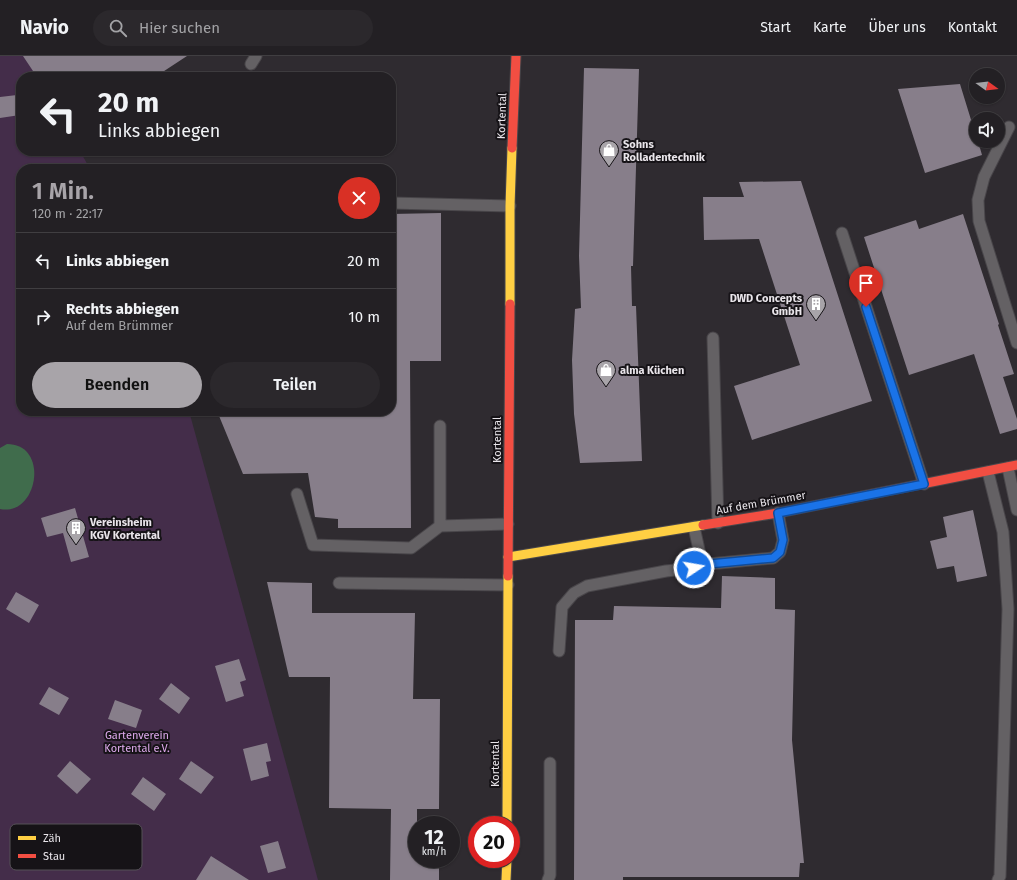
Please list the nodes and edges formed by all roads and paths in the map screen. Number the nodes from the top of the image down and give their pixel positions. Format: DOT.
graph roads {
  1 [pos="516,56"];
  2 [pos="1009,127"];
  3 [pos="396,203"];
  4 [pos="510,206"];
  5 [pos="842,233"];
  6 [pos="712,338"];
  7 [pos="1017,343"];
  8 [pos="440,426"];
  9 [pos="1013,467"];
  10 [pos="988,472"];
  11 [pos="924,484"];
  12 [pos="297,494"];
  13 [pos="1017,510"];
  14 [pos="778,513"];
  15 [pos="718,523"];
  16 [pos="508,524"];
  17 [pos="440,526"];
  18 [pos="694,527"];
  19 [pos="508,557"];
  20 [pos="709,564"];
  21 [pos="340,583"];
  22 [pos="508,585"];
  23 [pos="559,651"];
  24 [pos="550,763"];
  25 [pos="507,816"];
  26 [pos="507,868"];
  27 [pos="506,880"];
  28 [pos="548,880"];
  29 [pos="998,880"];
  1 -- 4 [label="street, Kortental"];
  2 -- 7 [label="lane"];
  3 -- 4 [label="lane"];
  4 -- 16 [label="street, Kortental"];
  5 -- 11 [label="lane"];
  6 -- 15 [label="lane"];
  8 -- 17 [label="lane"];
  9 -- 10 [label="street, Auf dem Brümmer"];
  9 -- 13 [label="lane"];
  10 -- 11 [label="street, Auf dem Brümmer"];
  10 -- 29 [label="lane"];
  11 -- 14 [label="street, Auf dem Brümmer"];
  12 -- 17 [label="lane"];
  14 -- 15 [label="street, Auf dem Brümmer"];
  14 -- 20 [label="lane"];
  15 -- 18 [label="street, Auf dem Brümmer"];
  16 -- 17 [label="lane"];
  16 -- 19 [label="street, Kortental"];
  18 -- 19 [label="street, Auf dem Brümmer"];
  18 -- 20 [label="lane"];
  19 -- 22 [label="street, Kortental"];
  20 -- 23 [label="lane"];
  21 -- 22 [label="lane"];
  22 -- 25 [label="street, Kortental"];
  24 -- 28 [label="lane"];
  26 -- 27 [label="street"];
}
